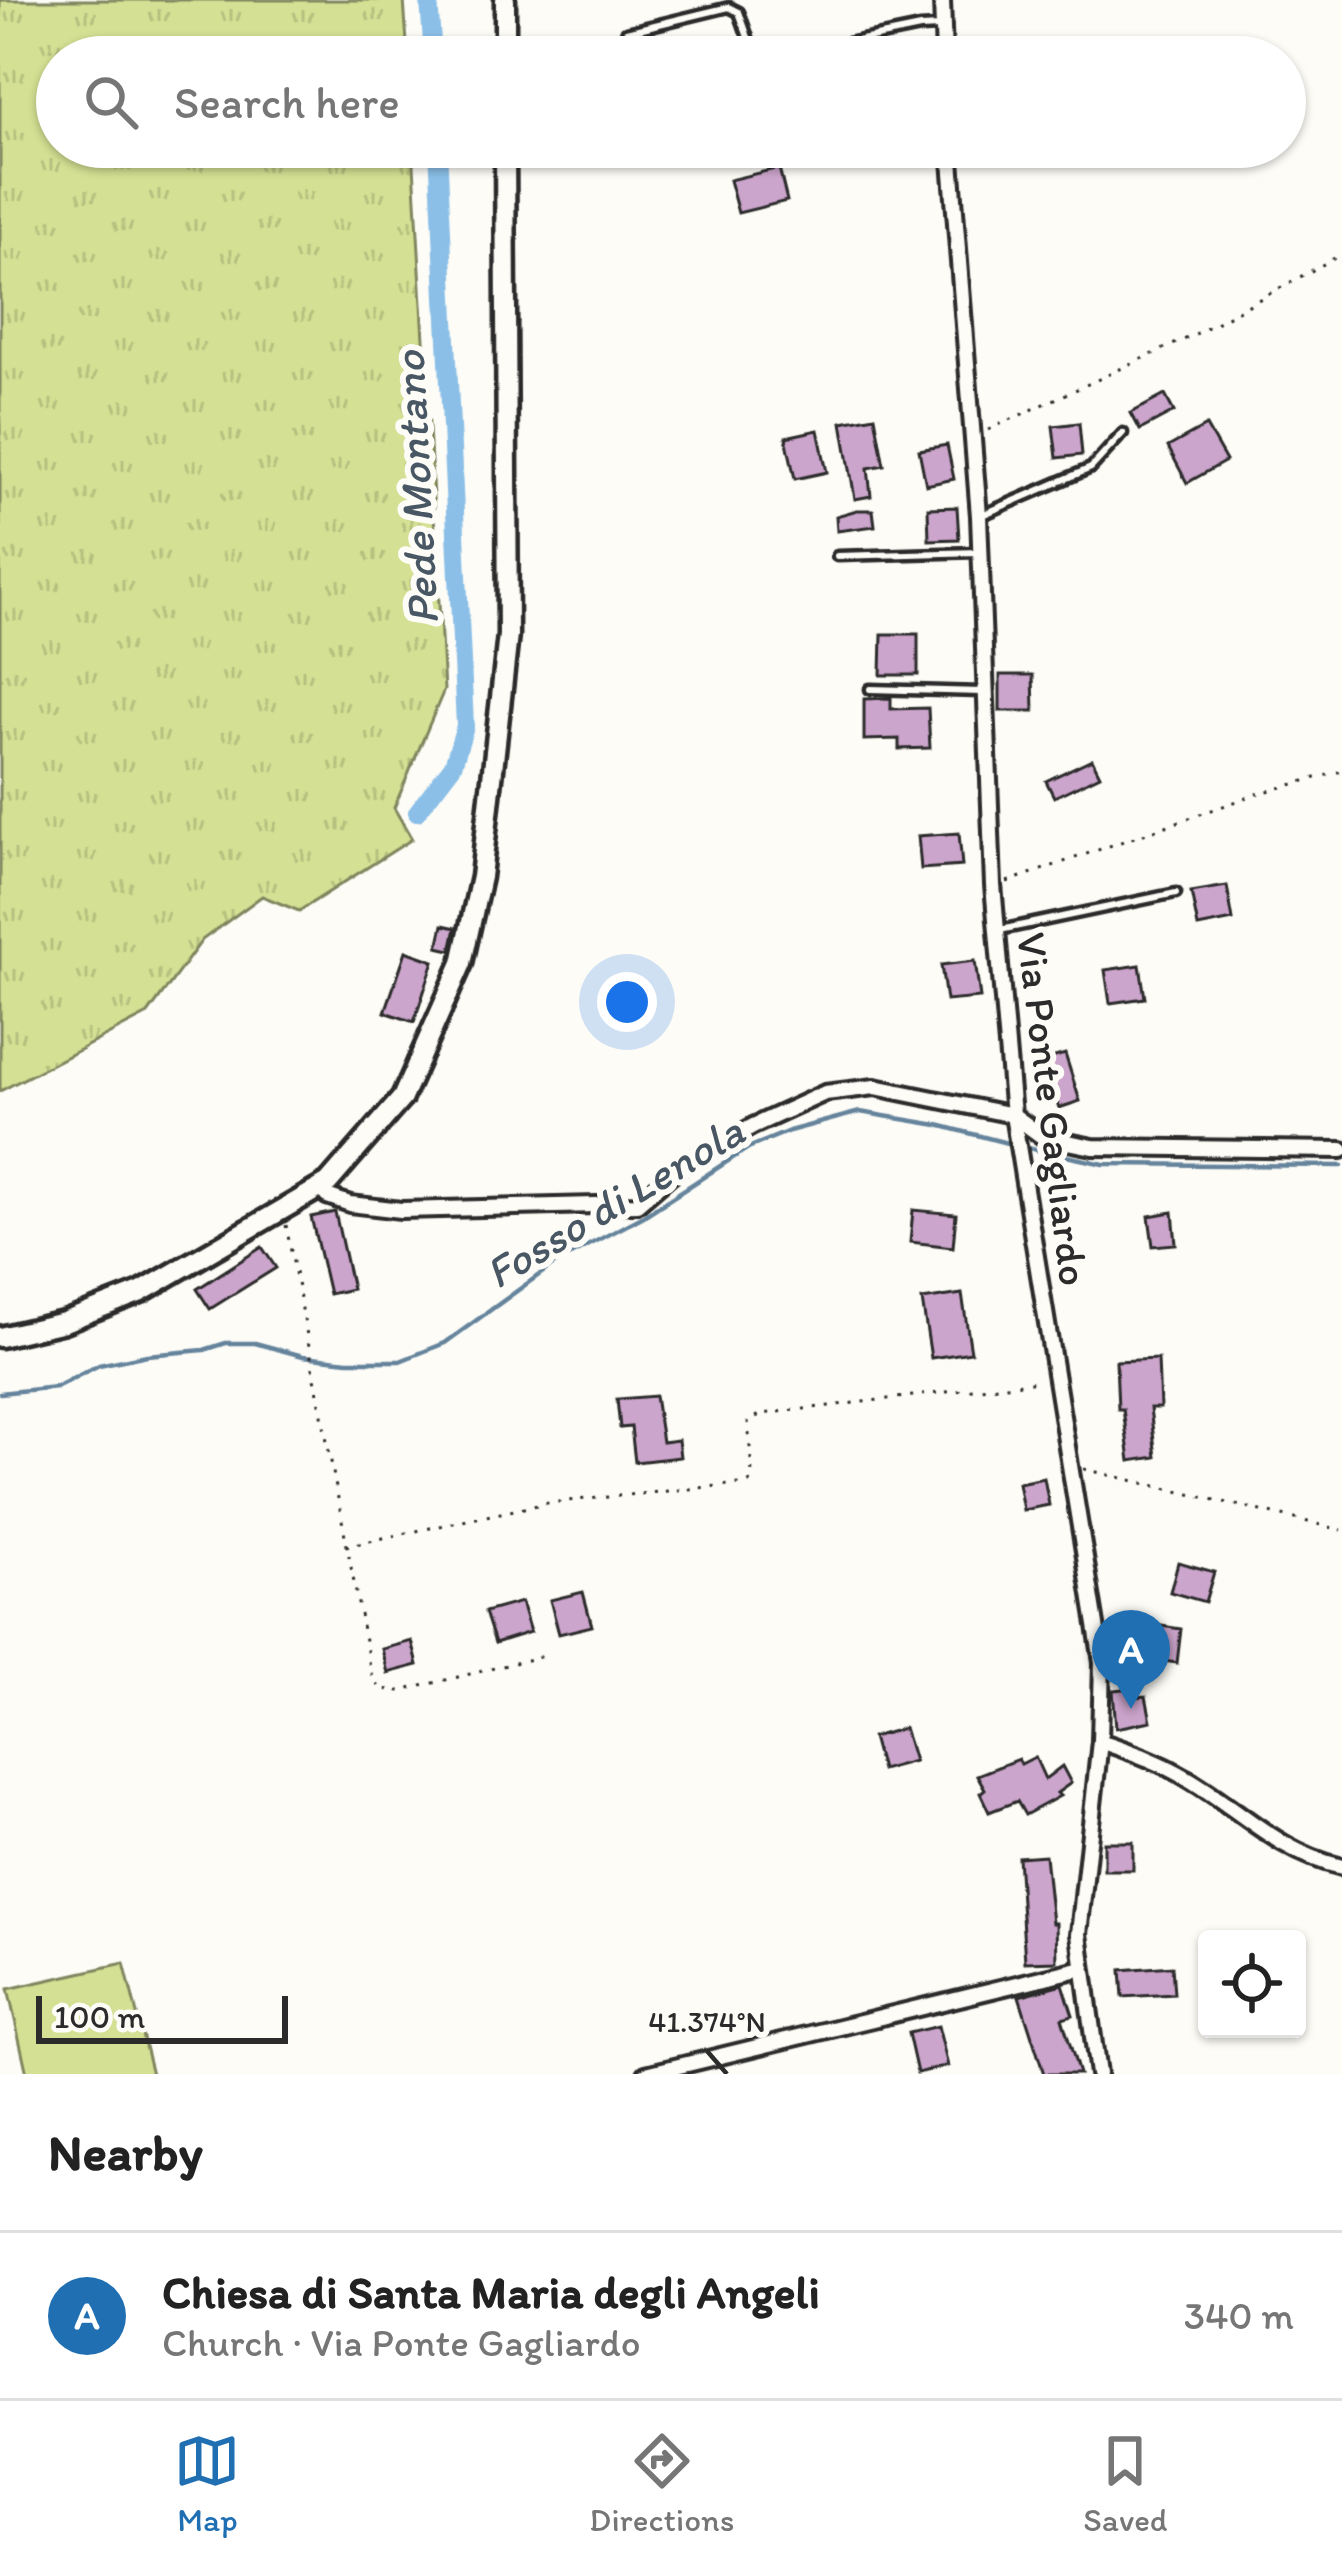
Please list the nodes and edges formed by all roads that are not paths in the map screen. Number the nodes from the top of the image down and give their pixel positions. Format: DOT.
graph roads {
  1 [pos="505,0"];
  2 [pos="943,0"];
  3 [pos="942,27"];
  4 [pos="505,36"];
  5 [pos="627,36"];
  6 [pos="747,36"];
  7 [pos="881,36"];
  8 [pos="943,36"];
  9 [pos="506,168"];
  10 [pos="951,168"];
  11 [pos="1123,433"];
  12 [pos="979,516"];
  13 [pos="979,552"];
  14 [pos="837,556"];
  15 [pos="870,689"];
  16 [pos="982,692"];
  17 [pos="1176,893"];
  18 [pos="996,930"];
  19 [pos="1013,1114"];
  20 [pos="1342,1150"];
  21 [pos="320,1188"];
  22 [pos="0,1337"];
  23 [pos="1100,1741"];
  24 [pos="1342,1868"];
  25 [pos="1084,1968"];
  26 [pos="646,2074"];
  27 [pos="1098,2074"];
  1 -- 4 [label="main road"];
  2 -- 3 [label="street"];
  3 -- 7 [label="lane"];
  3 -- 8 [label="street"];
  5 -- 6 [label="lane"];
  9 -- 21 [label="main road"];
  10 -- 12 [label="street, Via Ponte Gagliardo"];
  11 -- 12 [label="lane"];
  12 -- 13 [label="street, Via Ponte Gagliardo"];
  13 -- 14 [label="lane"];
  13 -- 16 [label="street, Via Ponte Gagliardo"];
  15 -- 16 [label="lane"];
  16 -- 18 [label="street, Via Ponte Gagliardo"];
  17 -- 18 [label="lane"];
  18 -- 19 [label="street, Via Ponte Gagliardo"];
  19 -- 20 [label="street"];
  19 -- 21 [label="street"];
  19 -- 23 [label="street, Via Ponte Gagliardo"];
  21 -- 22 [label="main road"];
  23 -- 24 [label="street"];
  23 -- 25 [label="street, Via Ponte Gagliardo"];
  25 -- 26 [label="street"];
  25 -- 27 [label="street, Via Ponte Gagliardo"];
}
